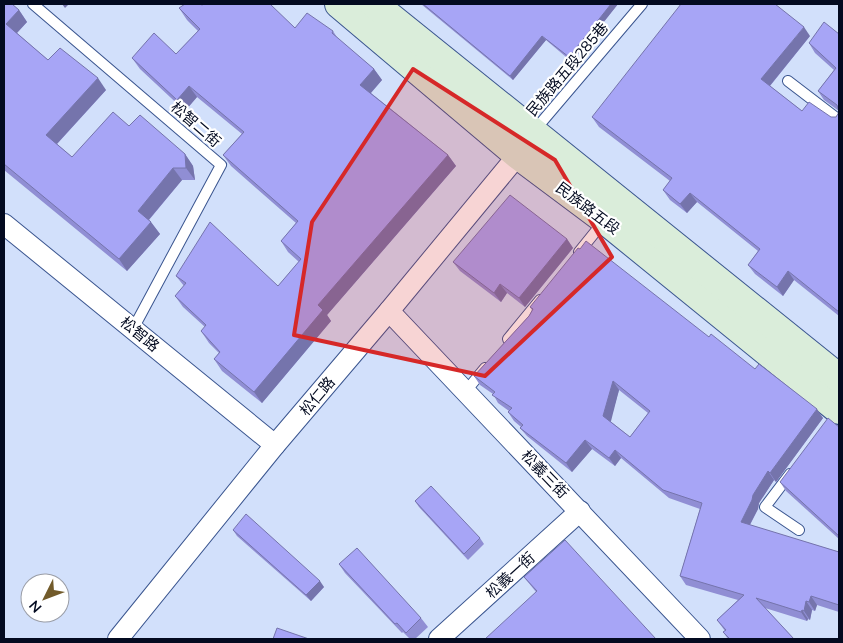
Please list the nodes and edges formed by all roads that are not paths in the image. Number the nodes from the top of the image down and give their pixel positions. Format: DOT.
graph roads {
  1 [pos="33,4"];
  2 [pos="339,4"];
  3 [pos="374,4"];
  4 [pos="642,4"];
  5 [pos="788,81"];
  6 [pos="839,120"];
  7 [pos="525,143"];
  8 [pos="605,220"];
  9 [pos="4,224"];
  10 [pos="575,257"];
  11 [pos="544,294"];
  12 [pos="389,311"];
  13 [pos="133,329"];
  14 [pos="502,346"];
  15 [pos="490,362"];
  16 [pos="839,378"];
  17 [pos="466,391"];
  18 [pos="837,412"];
  19 [pos="275,445"];
  20 [pos="799,462"];
  21 [pos="580,511"];
  22 [pos="799,530"];
  23 [pos="118,639"];
  24 [pos="439,639"];
  25 [pos="700,639"];
  1 -- 13 [label="lane, 松智二街"];
  2 -- 7 [label="main road, 民族路五段"];
  3 -- 7 [label="main road, 民族路五段"];
  4 -- 7 [label="lane, 民族路五段285巷"];
  5 -- 6 [label="lane"];
  7 -- 8 [label="main road, 民族路五段"];
  7 -- 12 [label="street, 松仁路"];
  7 -- 16 [label="main road, 民族路五段"];
  8 -- 10 [label="lane"];
  8 -- 18 [label="main road, 民族路五段"];
  9 -- 13 [label="street, 松智路"];
  11 -- 14 [label="lane"];
  12 -- 17 [label="street, 松義三街"];
  12 -- 19 [label="street, 松仁路"];
  13 -- 19 [label="street, 松智路"];
  15 -- 17 [label="lane"];
  17 -- 21 [label="street, 松義三街"];
  19 -- 23 [label="street, 松仁路"];
  20 -- 22 [label="lane"];
  21 -- 24 [label="street, 松義一街"];
  21 -- 25 [label="street, 松義三街"];
}
